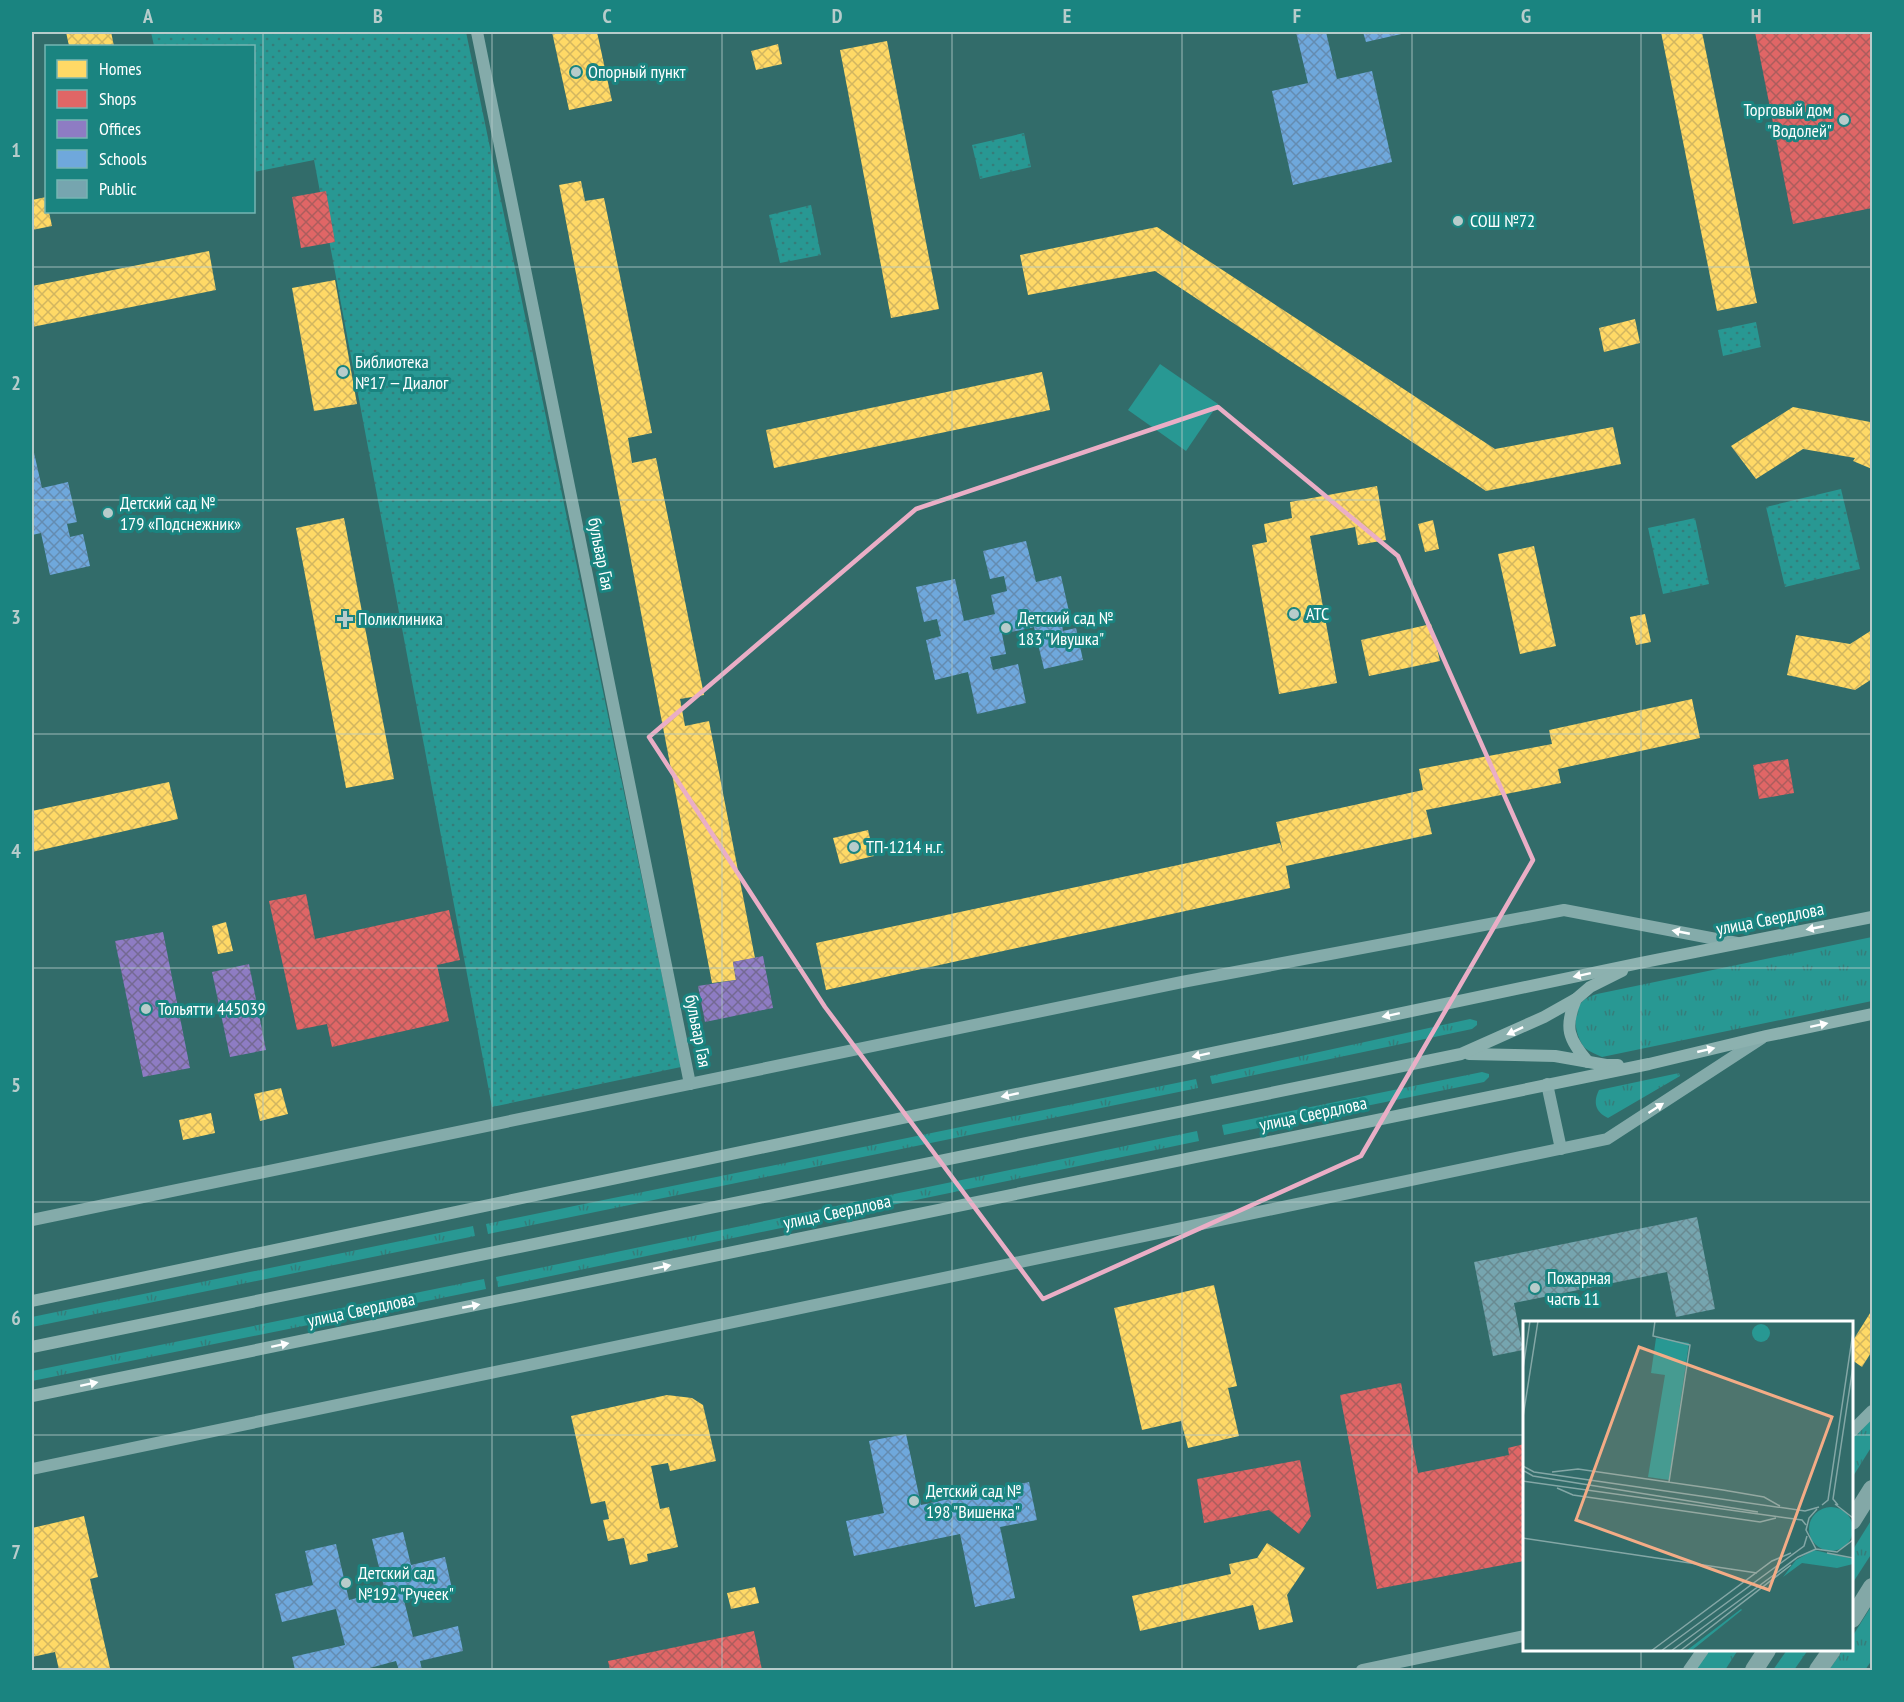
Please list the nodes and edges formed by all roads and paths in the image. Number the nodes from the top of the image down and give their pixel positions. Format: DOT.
graph roads {
  1 [pos="477,32"];
  2 [pos="1872,917"];
  3 [pos="1738,943"];
  4 [pos="1640,963"];
  5 [pos="1576,999"];
  6 [pos="1872,1014"];
  7 [pos="1766,1036"];
  8 [pos="1461,1054"];
  9 [pos="1588,1062"];
  10 [pos="1649,1064"];
  11 [pos="690,1084"];
  12 [pos="1547,1084"];
  13 [pos="1561,1149"];
  14 [pos="32,1220"];
  15 [pos="32,1301"];
  16 [pos="32,1347"];
  17 [pos="32,1396"];
  18 [pos="1872,1411"];
  19 [pos="1853,1429"];
  20 [pos="32,1469"];
  21 [pos="1872,1490"];
  22 [pos="1853,1518"];
  23 [pos="1872,1587"];
  24 [pos="1853,1616"];
  25 [pos="1523,1636"];
  26 [pos="1701,1651"];
  27 [pos="1766,1651"];
  28 [pos="1831,1651"];
  29 [pos="1362,1671"];
  30 [pos="1689,1671"];
  31 [pos="1754,1671"];
  32 [pos="1818,1671"];
  1 -- 11 [label="street, бульвар Гая"];
  2 -- 3 [label="main road, улица Свердлова, one-way"];
  3 -- 4 [label="main road, улица Свердлова"];
  3 -- 11 [label="street, one-way"];
  4 -- 5 [label="main road, улица Свердлова"];
  4 -- 15 [label="main road, улица Свердлова, one-way"];
  5 -- 8 [label="main road, улица Свердлова, one-way"];
  5 -- 9 [label="main road"];
  7 -- 6 [label="main road, улица Свердлова, one-way"];
  10 -- 7 [label="main road, улица Свердлова, one-way"];
  13 -- 7 [label="street, one-way"];
  8 -- 9 [label="main road, улица Свердлова"];
  8 -- 16 [label="main road, улица Свердлова"];
  9 -- 10 [label="main road, улица Свердлова"];
  10 -- 12 [label="main road, улица Свердлова"];
  11 -- 14 [label="street"];
  12 -- 13 [label="street"];
  17 -- 12 [label="main road, улица Свердлова, one-way"];
  13 -- 20 [label="street"];
  18 -- 19 [label="street"];
  21 -- 22 [label="main road"];
  23 -- 24 [label="main road"];
  25 -- 29 [label="street"];
  26 -- 30 [label="street"];
  27 -- 31 [label="main road"];
  28 -- 32 [label="main road"];
}
